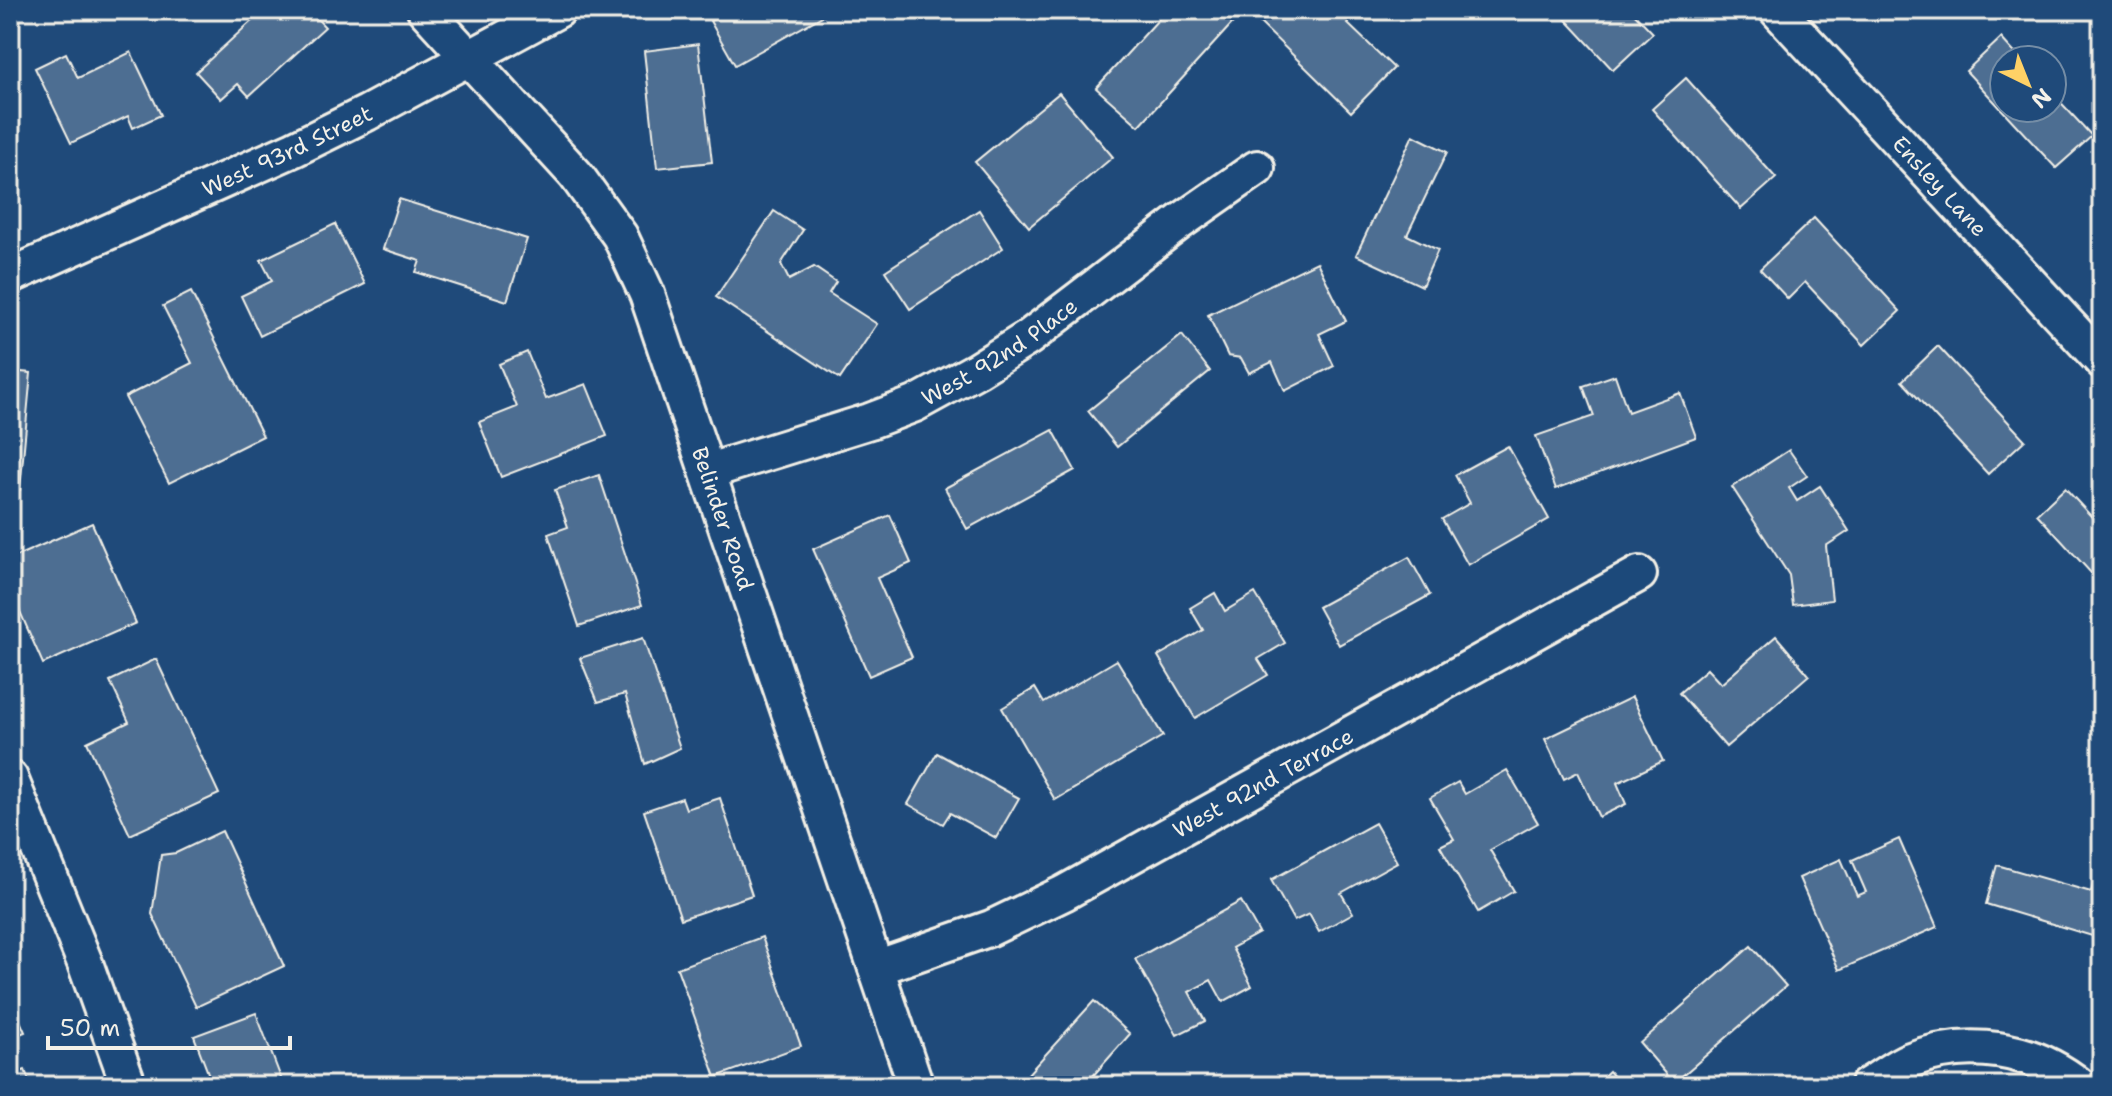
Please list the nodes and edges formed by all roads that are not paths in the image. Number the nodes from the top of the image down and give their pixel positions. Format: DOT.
graph roads {
  1 [pos="425,10"];
  2 [pos="558,10"];
  3 [pos="1777,10"];
  4 [pos="470,58"];
  5 [pos="1257,168"];
  6 [pos="10,276"];
  7 [pos="2102,361"];
  8 [pos="709,471"];
  9 [pos="1639,574"];
  10 [pos="10,778"];
  11 [pos="876,968"];
  12 [pos="129,1086"];
  13 [pos="916,1086"];
  14 [pos="1867,1086"];
  15 [pos="2080,1086"];
  1 -- 4 [label="street, Belinder Road"];
  2 -- 4 [label="street, West 93rd Street"];
  3 -- 7 [label="street, Ensley Lane"];
  4 -- 6 [label="street, West 93rd Street"];
  4 -- 8 [label="street, Belinder Road"];
  5 -- 8 [label="street, West 92nd Place"];
  8 -- 11 [label="street, Belinder Road"];
  9 -- 11 [label="street, West 92nd Terrace"];
  10 -- 12 [label="street"];
  11 -- 13 [label="street, Belinder Road"];
  14 -- 15 [label="street"];
}
